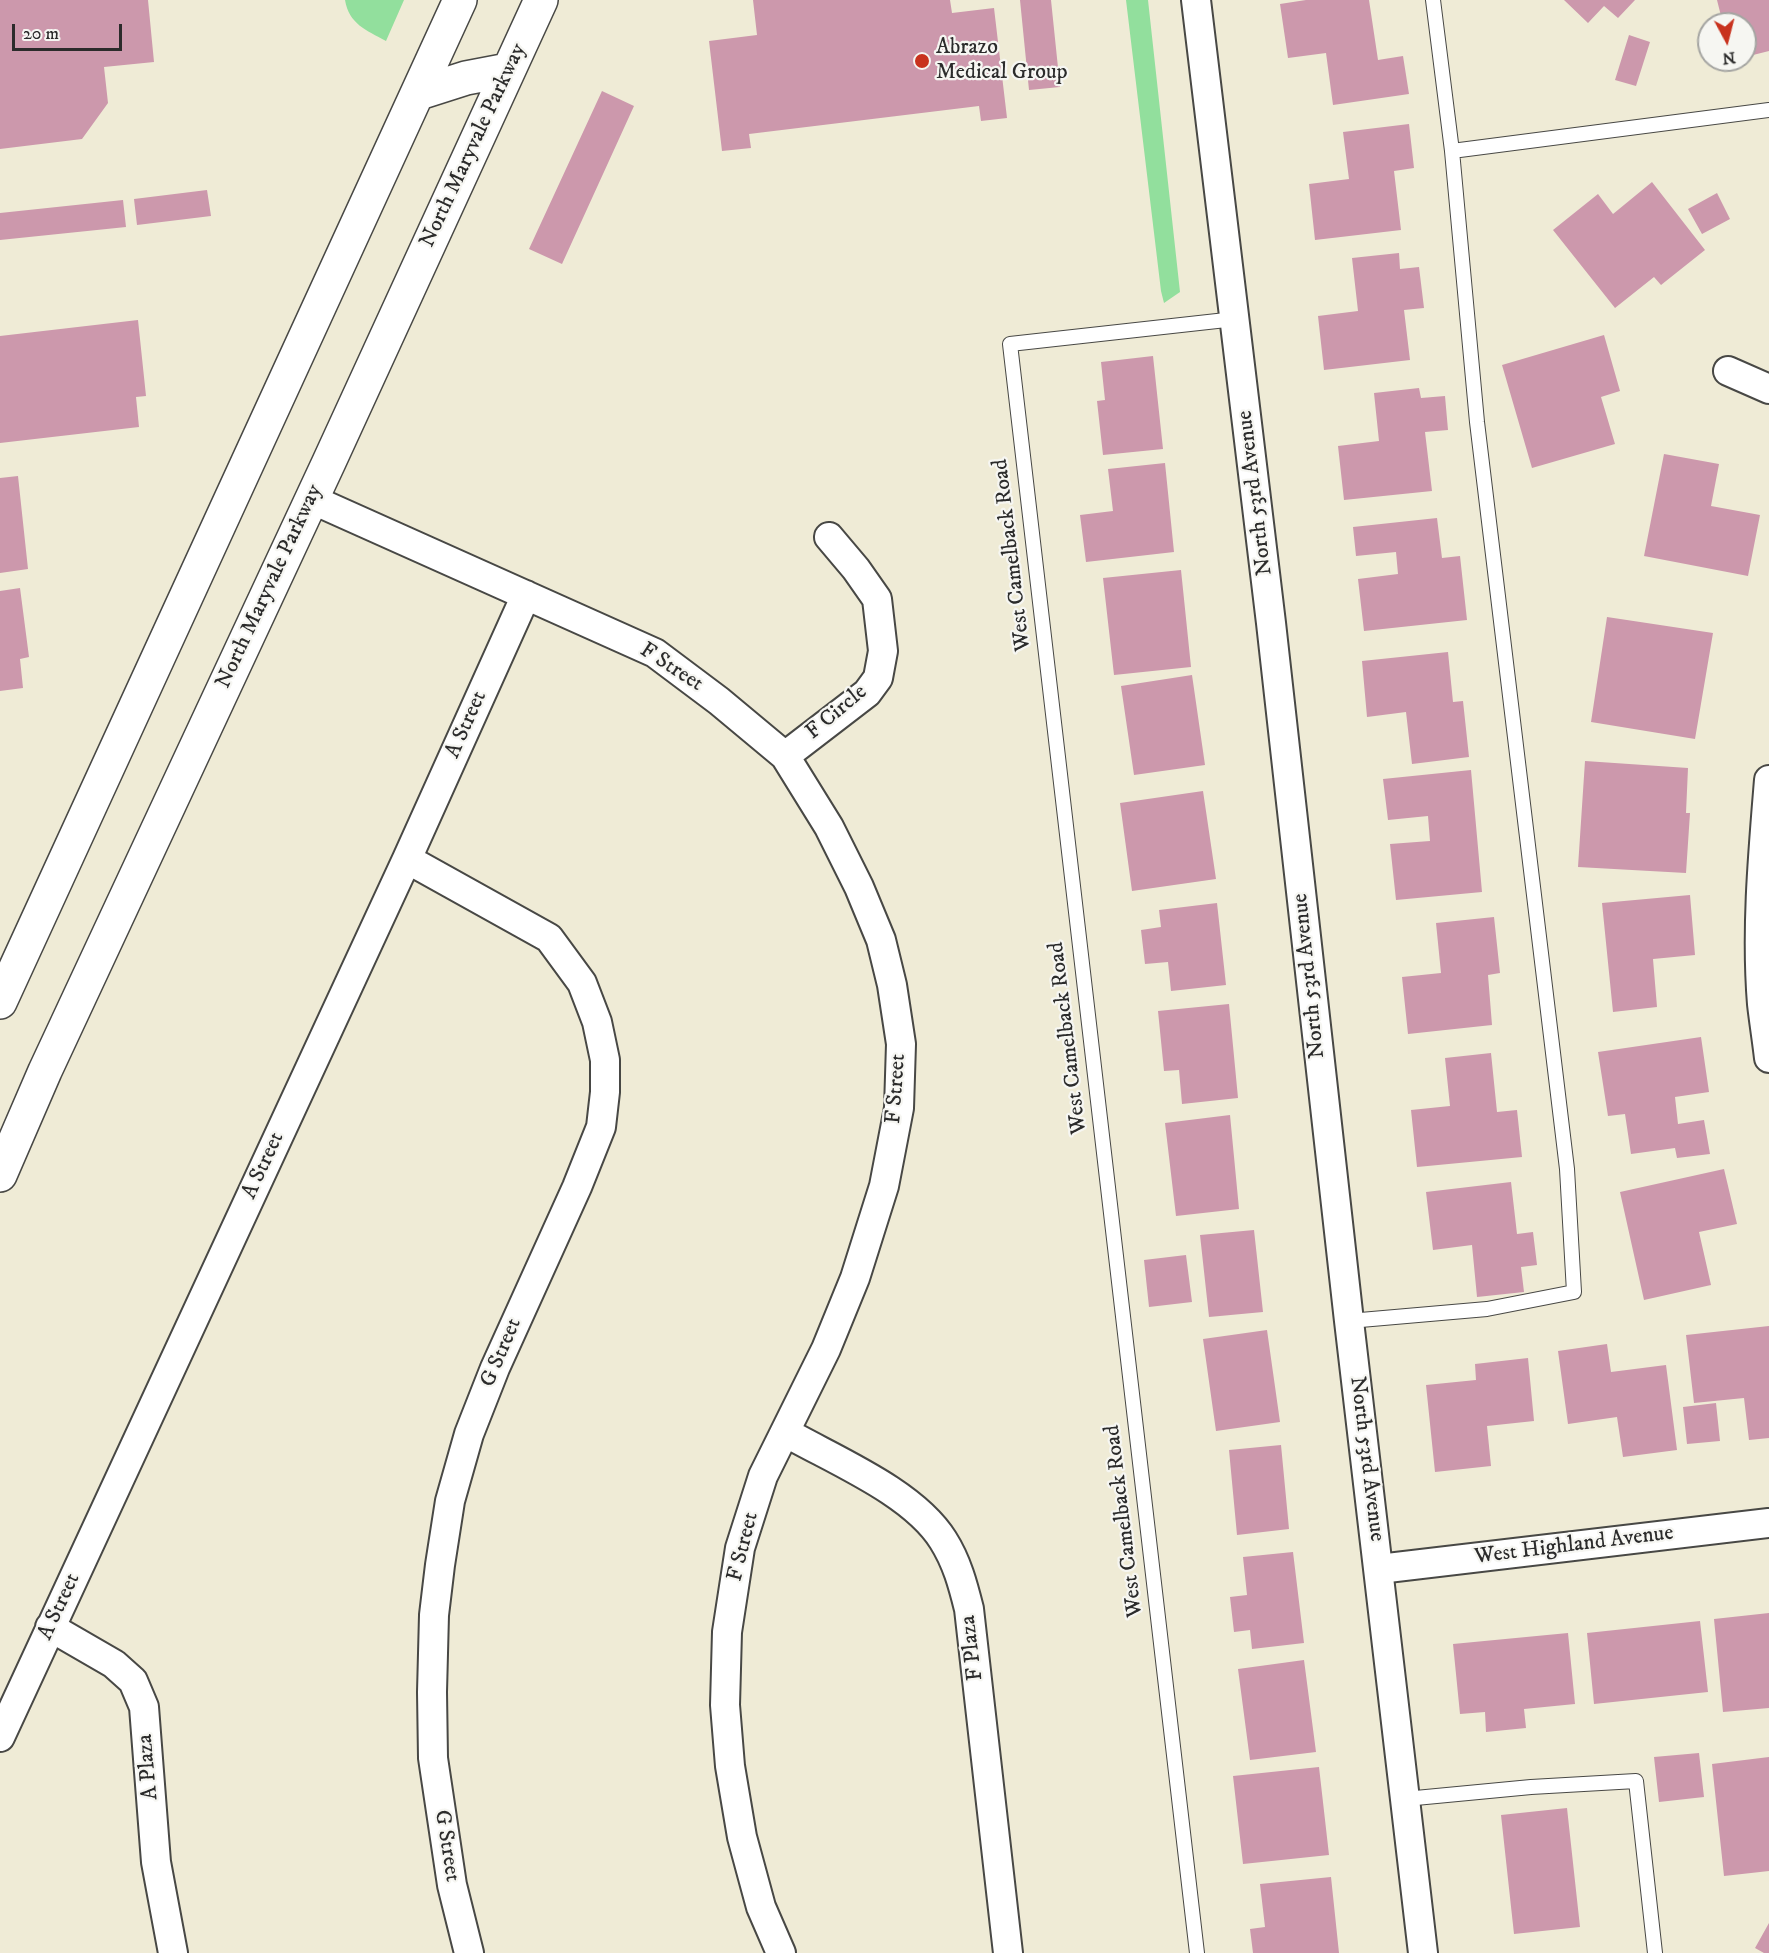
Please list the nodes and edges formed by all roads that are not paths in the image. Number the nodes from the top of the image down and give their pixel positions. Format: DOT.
graph roads {
  1 [pos="460,0"];
  2 [pos="541,0"];
  3 [pos="1196,0"];
  4 [pos="1433,0"];
  5 [pos="508,70"];
  6 [pos="419,93"];
  7 [pos="1769,110"];
  8 [pos="1452,151"];
  9 [pos="1235,319"];
  10 [pos="1728,370"];
  11 [pos="1769,389"];
  12 [pos="311,499"];
  13 [pos="829,537"];
  14 [pos="526,595"];
  15 [pos="784,756"];
  16 [pos="1769,780"];
  17 [pos="407,859"];
  18 [pos="0,1002"];
  19 [pos="1769,1058"];
  20 [pos="0,1175"];
  21 [pos="1349,1321"];
  22 [pos="784,1432"];
  23 [pos="1769,1523"];
  24 [pos="1379,1569"];
  25 [pos="50,1627"];
  26 [pos="0,1737"];
  27 [pos="1405,1799"];
  28 [pos="173,1953"];
  29 [pos="469,1953"];
  30 [pos="781,1953"];
  31 [pos="1008,1953"];
  32 [pos="1197,1953"];
  33 [pos="1423,1953"];
  34 [pos="1655,1953"];
  1 -- 6 [label="street"];
  2 -- 5 [label="street, North Maryvale Parkway"];
  3 -- 9 [label="street, North 53rd Avenue"];
  4 -- 8 [label="lane"];
  5 -- 6 [label="street"];
  5 -- 12 [label="street, North Maryvale Parkway"];
  6 -- 18 [label="street"];
  7 -- 8 [label="lane"];
  8 -- 21 [label="lane"];
  9 -- 21 [label="street, North 53rd Avenue"];
  9 -- 32 [label="lane, West Camelback Road"];
  10 -- 11 [label="street"];
  12 -- 14 [label="street, F Street"];
  12 -- 20 [label="street, North Maryvale Parkway"];
  13 -- 15 [label="street, F Circle"];
  14 -- 15 [label="street, F Street"];
  14 -- 17 [label="street, A Street"];
  15 -- 22 [label="street, F Street"];
  16 -- 19 [label="street"];
  17 -- 25 [label="street, A Street"];
  17 -- 29 [label="street, G Street"];
  21 -- 24 [label="street, North 53rd Avenue"];
  22 -- 30 [label="street, F Street"];
  22 -- 31 [label="street, F Plaza"];
  23 -- 24 [label="street, West Highland Avenue"];
  24 -- 27 [label="street, North 53rd Avenue"];
  25 -- 26 [label="street, A Street"];
  25 -- 28 [label="street, A Plaza"];
  27 -- 33 [label="street, North 53rd Avenue"];
  27 -- 34 [label="lane"];
}
